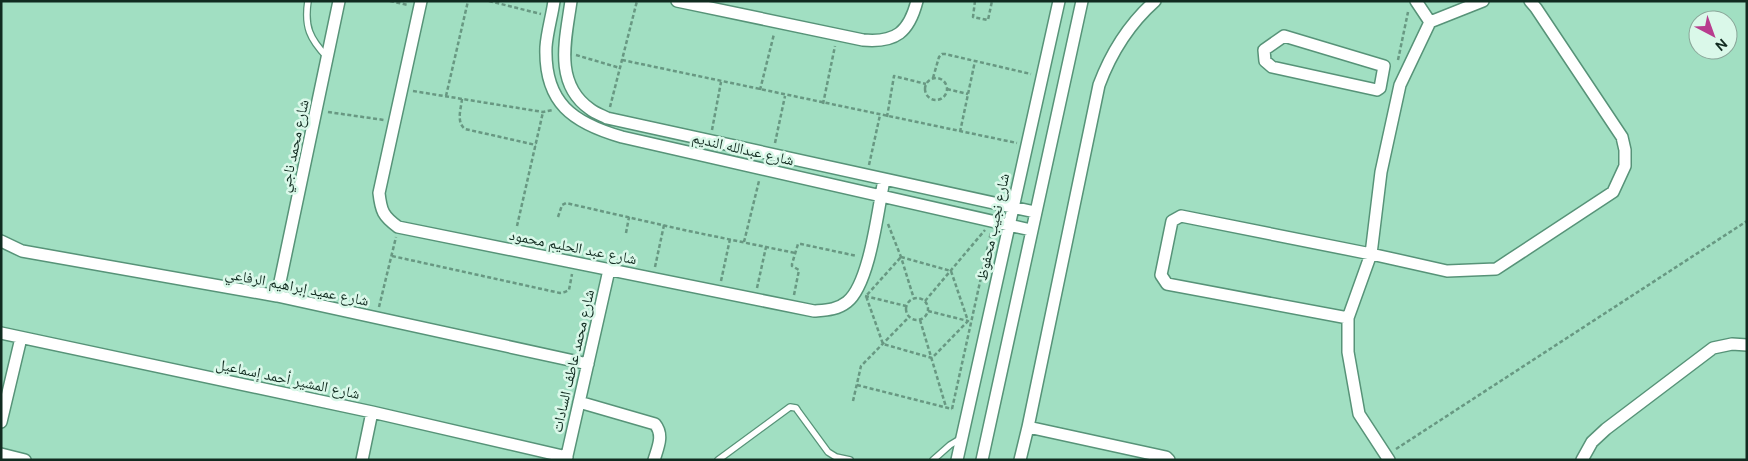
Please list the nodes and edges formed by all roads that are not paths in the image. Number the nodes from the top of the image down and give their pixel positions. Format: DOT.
graph roads {
  1 [pos="308,1"];
  2 [pos="339,1"];
  3 [pos="554,1"];
  4 [pos="572,1"];
  5 [pos="677,1"];
  6 [pos="917,1"];
  7 [pos="1059,1"];
  8 [pos="1082,1"];
  9 [pos="1156,1"];
  10 [pos="1483,1"];
  11 [pos="1530,1"];
  12 [pos="1412,3"];
  13 [pos="420,4"];
  14 [pos="1430,22"];
  15 [pos="328,58"];
  16 [pos="1392,82"];
  17 [pos="884,180"];
  18 [pos="881,196"];
  19 [pos="1013,208"];
  20 [pos="1035,212"];
  21 [pos="1009,225"];
  22 [pos="1031,230"];
  23 [pos="1,241"];
  24 [pos="1371,254"];
  25 [pos="609,270"];
  26 [pos="277,296"];
  27 [pos="1348,318"];
  28 [pos="1,333"];
  29 [pos="21,338"];
  30 [pos="1747,345"];
  31 [pos="588,364"];
  32 [pos="579,402"];
  33 [pos="372,412"];
  34 [pos="1,422"];
  35 [pos="1028,427"];
  36 [pos="962,438"];
  37 [pos="1,454"];
  38 [pos="567,458"];
  39 [pos="1387,458"];
  40 [pos="25,460"];
  41 [pos="362,460"];
  42 [pos="654,460"];
  43 [pos="718,460"];
  44 [pos="850,460"];
  45 [pos="933,460"];
  46 [pos="957,460"];
  47 [pos="982,460"];
  48 [pos="1020,460"];
  49 [pos="1169,460"];
  50 [pos="1582,460"];
  1 -- 15 [label="lane"];
  2 -- 15 [label="street, شارع محمد ناجي"];
  3 -- 18 [label="street, شارع عبدالله النديم"];
  4 -- 17 [label="street, شارع عبدالله النديم"];
  5 -- 6 [label="street"];
  7 -- 19 [label="street, شارع نجيب محفوظ"];
  8 -- 20 [label="street"];
  9 -- 35 [label="street"];
  10 -- 14 [label="street"];
  11 -- 24 [label="street"];
  12 -- 14 [label="street"];
  13 -- 25 [label="street, شارع عبد الحليم محمود"];
  14 -- 16 [label="street"];
  15 -- 26 [label="street, شارع محمد ناجي"];
  16 -- 16 [label="street"];
  16 -- 24 [label="street"];
  17 -- 18 [label="street, شارع عبد الحليم محمود"];
  17 -- 19 [label="street, شارع عبدالله النديم"];
  18 -- 21 [label="street, شارع عبدالله النديم"];
  18 -- 25 [label="street, شارع عبد الحليم محمود"];
  19 -- 20 [label="street, شارع عبدالله النديم"];
  19 -- 21 [label="street, شارع نجيب محفوظ"];
  20 -- 22 [label="street"];
  21 -- 22 [label="street, شارع عبدالله النديم"];
  21 -- 36 [label="street, شارع نجيب محفوظ"];
  22 -- 47 [label="street"];
  23 -- 26 [label="street, شارع عميد إبراهيم الرفاعي"];
  24 -- 27 [label="street"];
  24 -- 27 [label="street"];
  25 -- 31 [label="street, شارع محمد عاطف السادات"];
  26 -- 31 [label="street, شارع عميد إبراهيم الرفاعي"];
  27 -- 39 [label="street"];
  28 -- 29 [label="street, شارع المشير أحمد إسماعيل"];
  29 -- 33 [label="street, شارع المشير أحمد إسماعيل"];
  29 -- 34 [label="street"];
  30 -- 50 [label="street"];
  31 -- 32 [label="street, شارع محمد عاطف السادات"];
  32 -- 38 [label="street, شارع محمد عاطف السادات"];
  32 -- 42 [label="street"];
  33 -- 38 [label="street, شارع المشير أحمد إسماعيل"];
  33 -- 41 [label="street"];
  35 -- 48 [label="street"];
  35 -- 49 [label="street"];
  36 -- 45 [label="lane"];
  36 -- 46 [label="street, شارع نجيب محفوظ"];
  37 -- 40 [label="street"];
  43 -- 44 [label="lane"];
}
